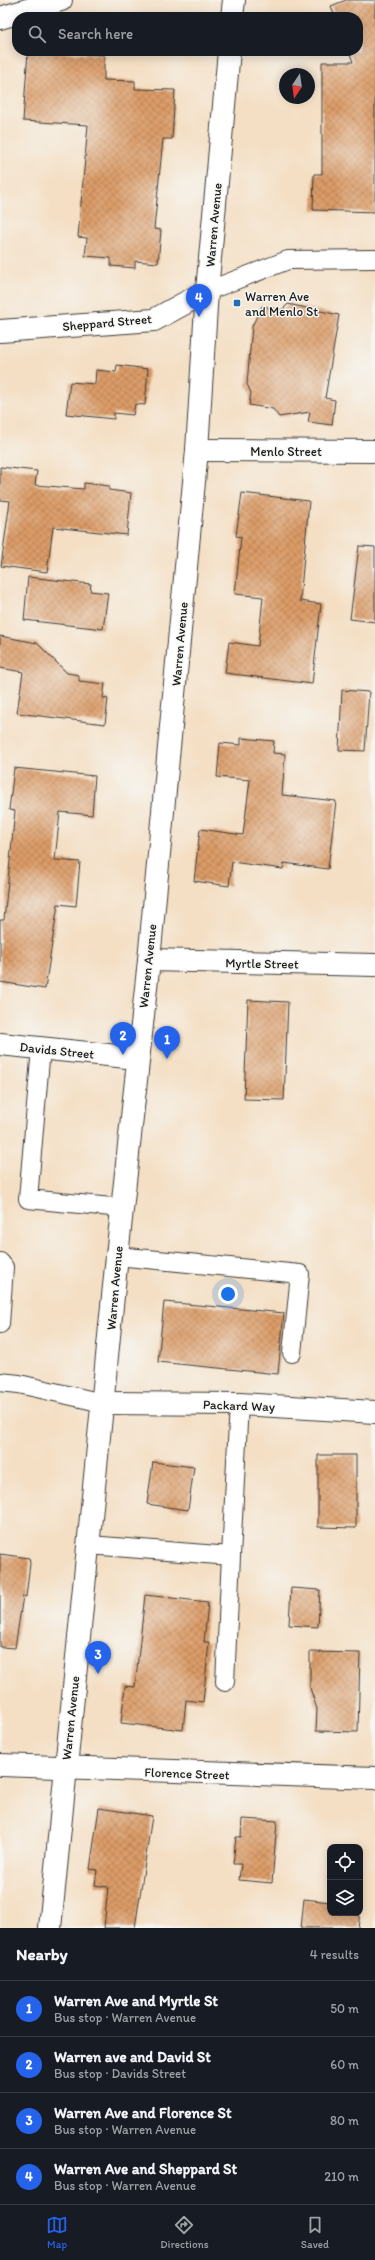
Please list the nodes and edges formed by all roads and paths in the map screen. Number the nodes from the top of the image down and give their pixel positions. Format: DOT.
graph roads {
  1 [pos="60,0"];
  2 [pos="234,0"];
  3 [pos="20,12"];
  4 [pos="233,12"];
  5 [pos="12,14"];
  6 [pos="0,18"];
  7 [pos="229,56"];
  8 [pos="375,259"];
  9 [pos="207,291"];
  10 [pos="0,331"];
  11 [pos="197,450"];
  12 [pos="375,451"];
  13 [pos="149,960"];
  14 [pos="375,965"];
  15 [pos="0,1044"];
  16 [pos="41,1048"];
  17 [pos="137,1058"];
  18 [pos="122,1208"];
  19 [pos="117,1256"];
  20 [pos="0,1262"];
  21 [pos="0,1324"];
  22 [pos="292,1353"];
  23 [pos="0,1382"];
  24 [pos="103,1403"];
  25 [pos="239,1404"];
  26 [pos="375,1412"];
  27 [pos="88,1545"];
  28 [pos="231,1556"];
  29 [pos="225,1682"];
  30 [pos="0,1765"];
  31 [pos="65,1769"];
  32 [pos="375,1778"];
  33 [pos="50,1928"];
  1 -- 3 [label="main road"];
  2 -- 4 [label="main road"];
  5 -- 6 [label="main road"];
  7 -- 9 [label="main road, Warren Avenue"];
  8 -- 9 [label="lane"];
  9 -- 10 [label="main road, Sheppard Street"];
  9 -- 11 [label="main road, Warren Avenue"];
  11 -- 12 [label="main road, Menlo Street"];
  11 -- 13 [label="main road, Warren Avenue"];
  13 -- 14 [label="main road, Myrtle Street"];
  13 -- 17 [label="main road, Warren Avenue"];
  15 -- 16 [label="main road, Davids Street"];
  16 -- 17 [label="main road, Davids Street"];
  16 -- 18 [label="lane"];
  17 -- 18 [label="main road, Warren Avenue"];
  18 -- 19 [label="main road, Warren Avenue"];
  19 -- 22 [label="lane"];
  19 -- 24 [label="main road, Warren Avenue"];
  20 -- 21 [label="lane"];
  23 -- 24 [label="lane"];
  24 -- 25 [label="main road, Packard Way"];
  24 -- 27 [label="main road, Warren Avenue"];
  25 -- 26 [label="main road, Packard Way"];
  25 -- 28 [label="lane"];
  27 -- 28 [label="lane"];
  27 -- 31 [label="main road, Warren Avenue"];
  28 -- 29 [label="lane"];
  30 -- 31 [label="main road, Florence Street"];
  31 -- 32 [label="main road, Florence Street"];
  31 -- 33 [label="main road, Warren Avenue"];
}
